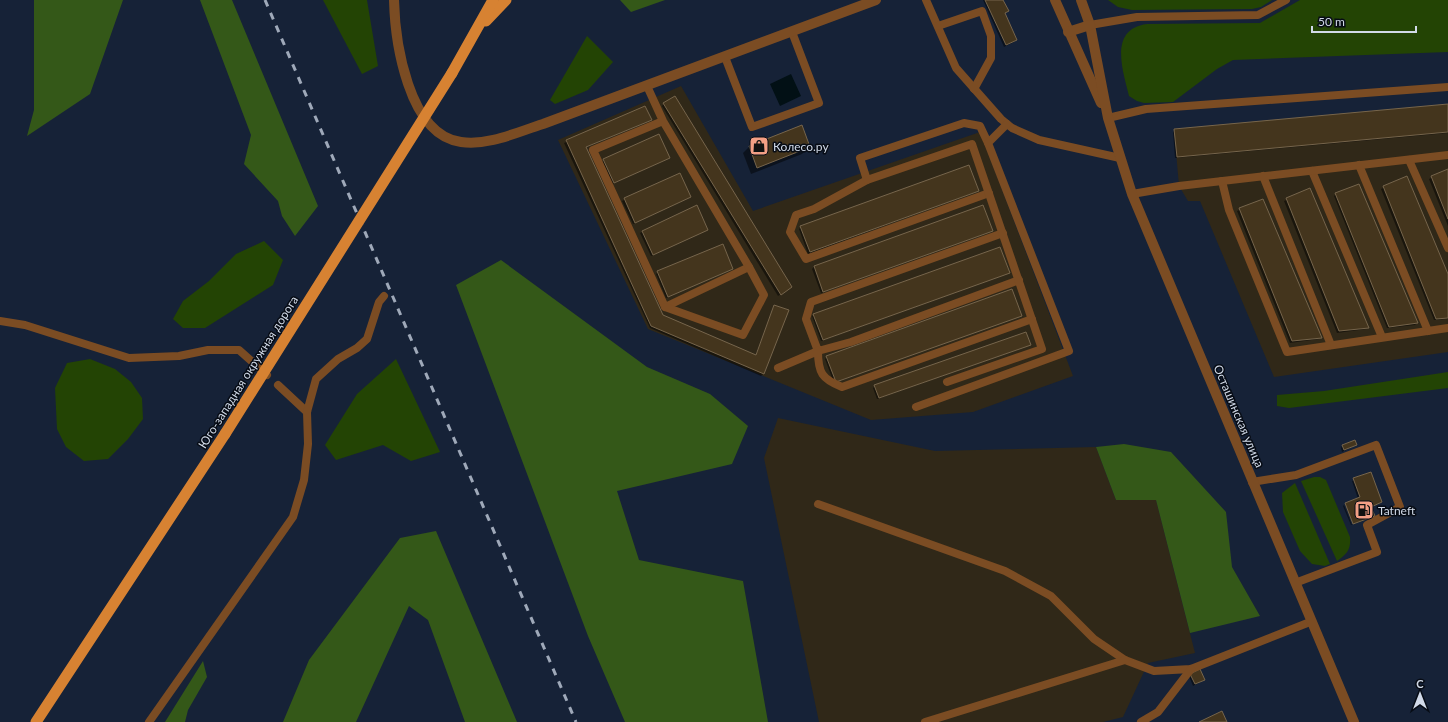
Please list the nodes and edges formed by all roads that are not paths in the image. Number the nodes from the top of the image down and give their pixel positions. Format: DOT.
graph roads {
  1 [pos="394,0"];
  2 [pos="493,0"];
  3 [pos="506,0"];
  4 [pos="876,0"];
  5 [pos="926,0"];
  6 [pos="1055,0"];
  7 [pos="1081,0"];
  8 [pos="1286,0"];
  9 [pos="1090,25"];
  10 [pos="938,26"];
  11 [pos="476,32"];
  12 [pos="792,32"];
  13 [pos="1068,32"];
  14 [pos="725,57"];
  15 [pos="648,86"];
  16 [pos="1448,87"];
  17 [pos="974,89"];
  18 [pos="1108,118"];
  19 [pos="663,121"];
  20 [pos="1007,124"];
  21 [pos="988,143"];
  22 [pos="1448,155"];
  23 [pos="1120,158"];
  24 [pos="1409,160"];
  25 [pos="1358,165"];
  26 [pos="1312,171"];
  27 [pos="1263,176"];
  28 [pos="867,180"];
  29 [pos="1222,181"];
  30 [pos="989,193"];
  31 [pos="1132,194"];
  32 [pos="1003,233"];
  33 [pos="1448,248"];
  34 [pos="749,267"];
  35 [pos="1019,280"];
  36 [pos="384,296"];
  37 [pos="665,306"];
  38 [pos="1032,318"];
  39 [pos="0,321"];
  40 [pos="1448,328"];
  41 [pos="1428,330"];
  42 [pos="1382,338"];
  43 [pos="1331,345"];
  44 [pos="818,351"];
  45 [pos="778,368"];
  46 [pos="267,375"];
  47 [pos="947,382"];
  48 [pos="278,385"];
  49 [pos="916,407"];
  50 [pos="308,412"];
  51 [pos="1252,482"];
  52 [pos="818,504"];
  53 [pos="1295,583"];
  54 [pos="1310,622"];
  55 [pos="1125,660"];
  56 [pos="1191,669"];
  57 [pos="36,722"];
  58 [pos="149,722"];
  59 [pos="925,722"];
  60 [pos="1141,722"];
  61 [pos="1354,722"];
  1 -- 15 [label="street"];
  2 -- 11 [label="highway"];
  3 -- 11 [label="highway"];
  4 -- 12 [label="street"];
  5 -- 10 [label="lane"];
  6 -- 13 [label="street, Осташинская улица"];
  7 -- 9 [label="street, Осташинская улица"];
  8 -- 9 [label="lane"];
  9 -- 13 [label="street"];
  9 -- 18 [label="street, Осташинская улица"];
  10 -- 17 [label="lane"];
  10 -- 17 [label="lane"];
  11 -- 57 [label="highway, Юго-западная окружная дорога, bridge"];
  12 -- 14 [label="street"];
  12 -- 14 [label="lane"];
  13 -- 18 [label="street, Осташинская улица"];
  14 -- 15 [label="street"];
  15 -- 19 [label="lane"];
  16 -- 18 [label="lane"];
  17 -- 20 [label="lane"];
  18 -- 23 [label="street, Осташинская улица"];
  19 -- 34 [label="lane"];
  19 -- 37 [label="lane"];
  20 -- 21 [label="lane"];
  20 -- 23 [label="lane"];
  21 -- 28 [label="lane"];
  21 -- 49 [label="lane"];
  22 -- 24 [label="lane"];
  23 -- 31 [label="street, Осташинская улица"];
  24 -- 25 [label="lane"];
  24 -- 33 [label="lane"];
  25 -- 26 [label="lane"];
  25 -- 41 [label="lane"];
  26 -- 27 [label="lane"];
  26 -- 42 [label="lane"];
  27 -- 29 [label="lane"];
  27 -- 43 [label="lane"];
  28 -- 30 [label="lane"];
  28 -- 30 [label="lane"];
  29 -- 31 [label="lane"];
  29 -- 43 [label="lane"];
  30 -- 32 [label="lane"];
  31 -- 51 [label="street, Осташинская улица"];
  32 -- 35 [label="lane"];
  32 -- 44 [label="lane"];
  34 -- 37 [label="lane"];
  34 -- 37 [label="lane"];
  35 -- 38 [label="lane"];
  35 -- 44 [label="lane"];
  36 -- 50 [label="lane"];
  38 -- 44 [label="lane"];
  38 -- 47 [label="lane"];
  39 -- 46 [label="lane"];
  40 -- 41 [label="lane"];
  41 -- 42 [label="lane"];
  42 -- 43 [label="lane"];
  44 -- 45 [label="lane"];
  48 -- 50 [label="lane"];
  50 -- 58 [label="lane"];
  51 -- 53 [label="street, Осташинская улица"];
  51 -- 53 [label="lane"];
  52 -- 55 [label="lane"];
  53 -- 54 [label="street, Осташинская улица"];
  54 -- 56 [label="lane"];
  54 -- 61 [label="street, Осташинская улица"];
  55 -- 56 [label="lane"];
  55 -- 59 [label="lane"];
  56 -- 60 [label="lane"];
}
